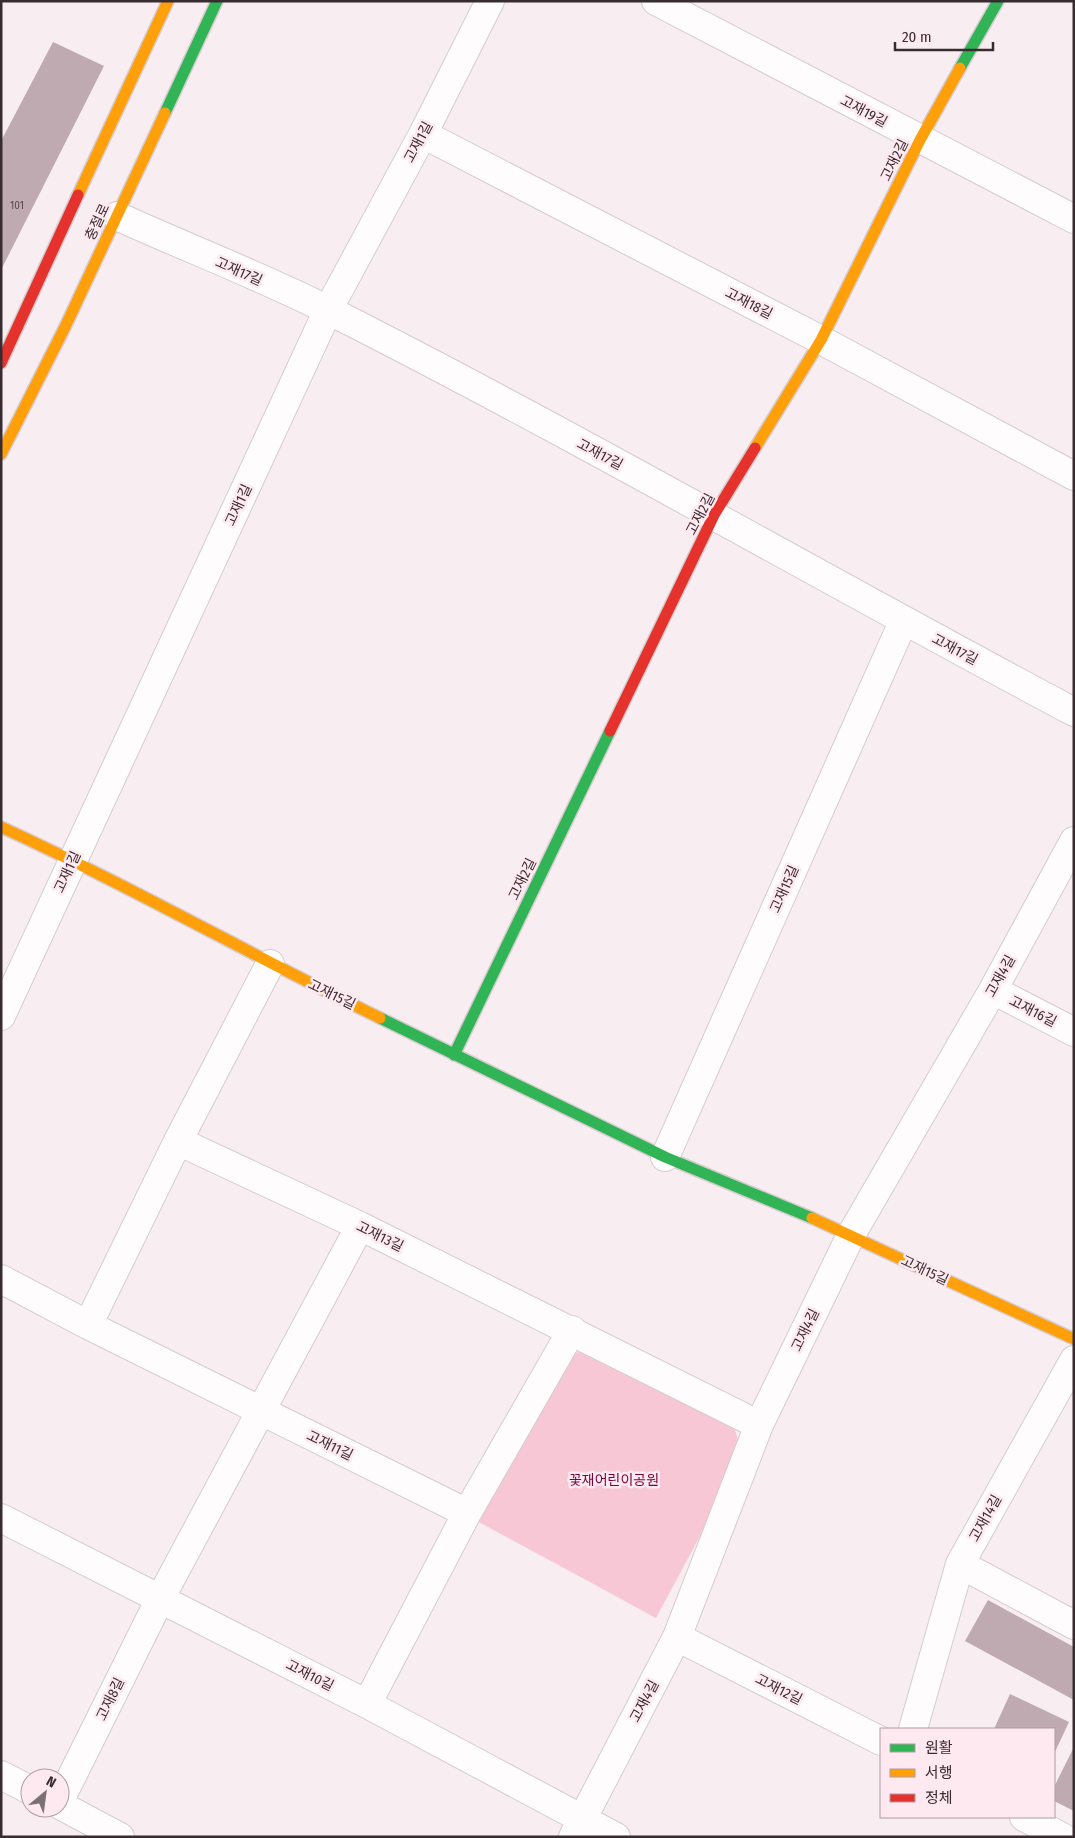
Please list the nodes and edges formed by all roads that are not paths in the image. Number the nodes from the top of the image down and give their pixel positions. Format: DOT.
graph roads {
  1 [pos="168,1"];
  2 [pos="217,1"];
  3 [pos="490,1"];
  4 [pos="656,1"];
  5 [pos="998,1"];
  6 [pos="423,134"];
  7 [pos="920,140"];
  8 [pos="117,216"];
  9 [pos="1074,219"];
  10 [pos="328,310"];
  11 [pos="821,340"];
  12 [pos="1,363"];
  13 [pos="1,454"];
  14 [pos="1074,476"];
  15 [pos="714,515"];
  16 [pos="903,622"];
  17 [pos="1074,712"];
  18 [pos="1,827"];
  19 [pos="1074,842"];
  20 [pos="73,860"];
  21 [pos="270,964"];
  22 [pos="993,990"];
  23 [pos="1,1016"];
  24 [pos="1074,1032"];
  25 [pos="454,1055"];
  26 [pos="178,1141"];
  27 [pos="665,1157"];
  28 [pos="360,1226"];
  29 [pos="851,1235"];
  30 [pos="1,1279"];
  31 [pos="88,1326"];
  32 [pos="572,1330"];
  33 [pos="1074,1339"];
  34 [pos="1074,1360"];
  35 [pos="261,1411"];
  36 [pos="759,1425"];
  37 [pos="466,1513"];
  38 [pos="1,1518"];
  39 [pos="960,1564"];
  40 [pos="160,1598"];
  41 [pos="1074,1625"];
  42 [pos="677,1637"];
  43 [pos="366,1704"];
  44 [pos="913,1728"];
  45 [pos="880,1740"];
  46 [pos="1,1775"];
  47 [pos="70,1780"];
  48 [pos="20,1785"];
  49 [pos="70,1810"];
  50 [pos="1026,1818"];
  51 [pos="578,1828"];
  52 [pos="120,1837"];
  53 [pos="616,1837"];
  54 [pos="1062,1837"];
  1 -- 12 [label="street, 충절로"];
  2 -- 8 [label="street, 충절로"];
  3 -- 6 [label="street, 고재1길"];
  4 -- 7 [label="street, 고재19길"];
  5 -- 7 [label="street, 고재2길"];
  6 -- 10 [label="street, 고재1길"];
  6 -- 11 [label="street, 고재18길"];
  7 -- 9 [label="street, 고재19길"];
  7 -- 11 [label="street, 고재2길"];
  8 -- 10 [label="street, 고재17길"];
  8 -- 13 [label="street, 충절로"];
  10 -- 15 [label="street, 고재17길"];
  10 -- 20 [label="street, 고재1길"];
  11 -- 14 [label="street, 고재18길"];
  11 -- 15 [label="street, 고재2길"];
  15 -- 16 [label="street, 고재17길"];
  15 -- 25 [label="street, 고재2길"];
  16 -- 17 [label="street, 고재17길"];
  16 -- 27 [label="street, 고재15길"];
  18 -- 20 [label="street, 고재15길"];
  19 -- 22 [label="street, 고재4길"];
  20 -- 21 [label="street, 고재15길"];
  20 -- 23 [label="street, 고재1길"];
  21 -- 25 [label="street, 고재15길"];
  21 -- 26 [label="street"];
  22 -- 24 [label="street, 고재16길"];
  22 -- 29 [label="street, 고재4길"];
  25 -- 27 [label="street, 고재15길"];
  26 -- 28 [label="street, 고재13길"];
  26 -- 31 [label="street"];
  27 -- 29 [label="street, 고재15길"];
  28 -- 32 [label="street, 고재13길"];
  28 -- 35 [label="street, 고재8길"];
  29 -- 33 [label="street, 고재15길"];
  29 -- 36 [label="street, 고재4길"];
  30 -- 31 [label="street, 고재11길"];
  31 -- 35 [label="street, 고재11길"];
  32 -- 36 [label="street, 고재13길"];
  32 -- 37 [label="street"];
  34 -- 39 [label="street, 고재14길"];
  35 -- 37 [label="street, 고재11길"];
  35 -- 40 [label="street, 고재8길"];
  36 -- 42 [label="street, 고재4길"];
  37 -- 43 [label="street"];
  38 -- 40 [label="street, 고재10길"];
  39 -- 41 [label="street"];
  39 -- 44 [label="street"];
  40 -- 43 [label="street, 고재10길"];
  40 -- 47 [label="street, 고재8길"];
  42 -- 45 [label="street, 고재12길"];
  42 -- 51 [label="street, 고재4길"];
  43 -- 51 [label="street, 고재10길"];
  46 -- 48 [label="street"];
  49 -- 52 [label="street"];
  50 -- 54 [label="street"];
  51 -- 53 [label="street, 고재10길"];
}
